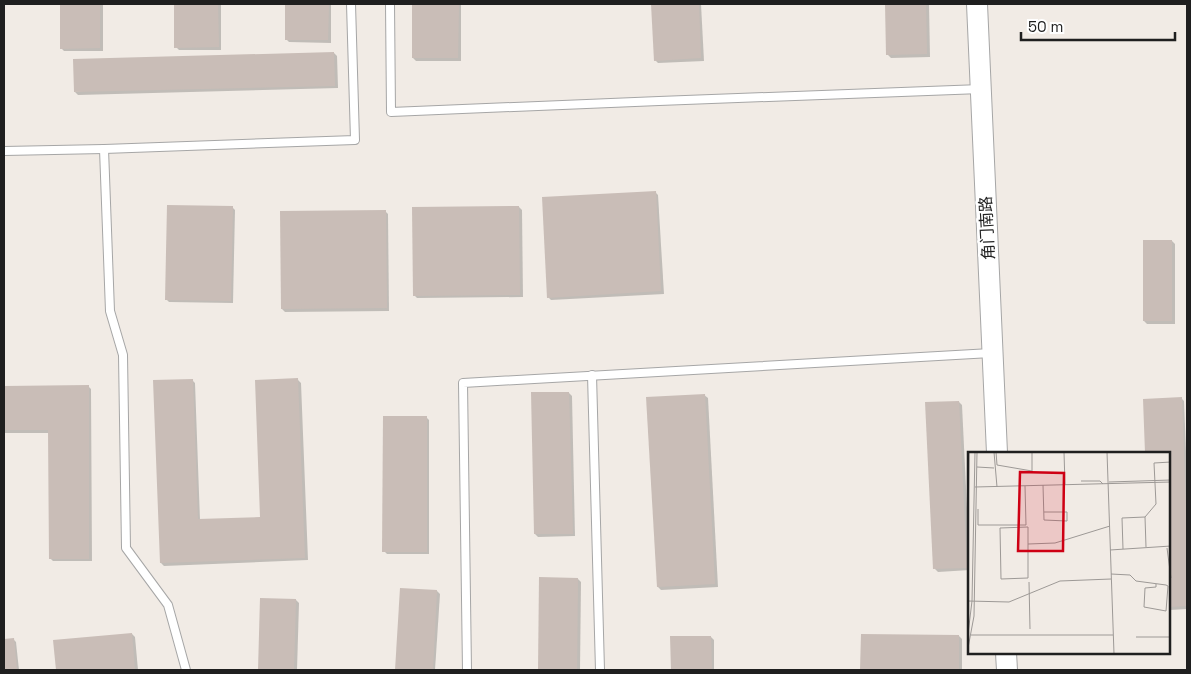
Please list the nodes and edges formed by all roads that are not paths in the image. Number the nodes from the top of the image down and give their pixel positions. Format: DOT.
graph roads {
  1 [pos="351,4"];
  2 [pos="390,4"];
  3 [pos="977,4"];
  4 [pos="980,90"];
  5 [pos="104,149"];
  6 [pos="4,150"];
  7 [pos="993,352"];
  8 [pos="592,376"];
  9 [pos="997,452"];
  10 [pos="1006,654"];
  11 [pos="186,670"];
  12 [pos="467,670"];
  13 [pos="600,670"];
  14 [pos="1007,670"];
  1 -- 5 [label="lane"];
  2 -- 4 [label="lane"];
  3 -- 4 [label="street, 角门南路"];
  4 -- 7 [label="street, 角门南路"];
  5 -- 6 [label="lane"];
  5 -- 11 [label="lane"];
  7 -- 8 [label="lane"];
  7 -- 9 [label="street, 角门南路"];
  8 -- 12 [label="lane"];
  8 -- 13 [label="lane"];
  10 -- 14 [label="street"];
}
